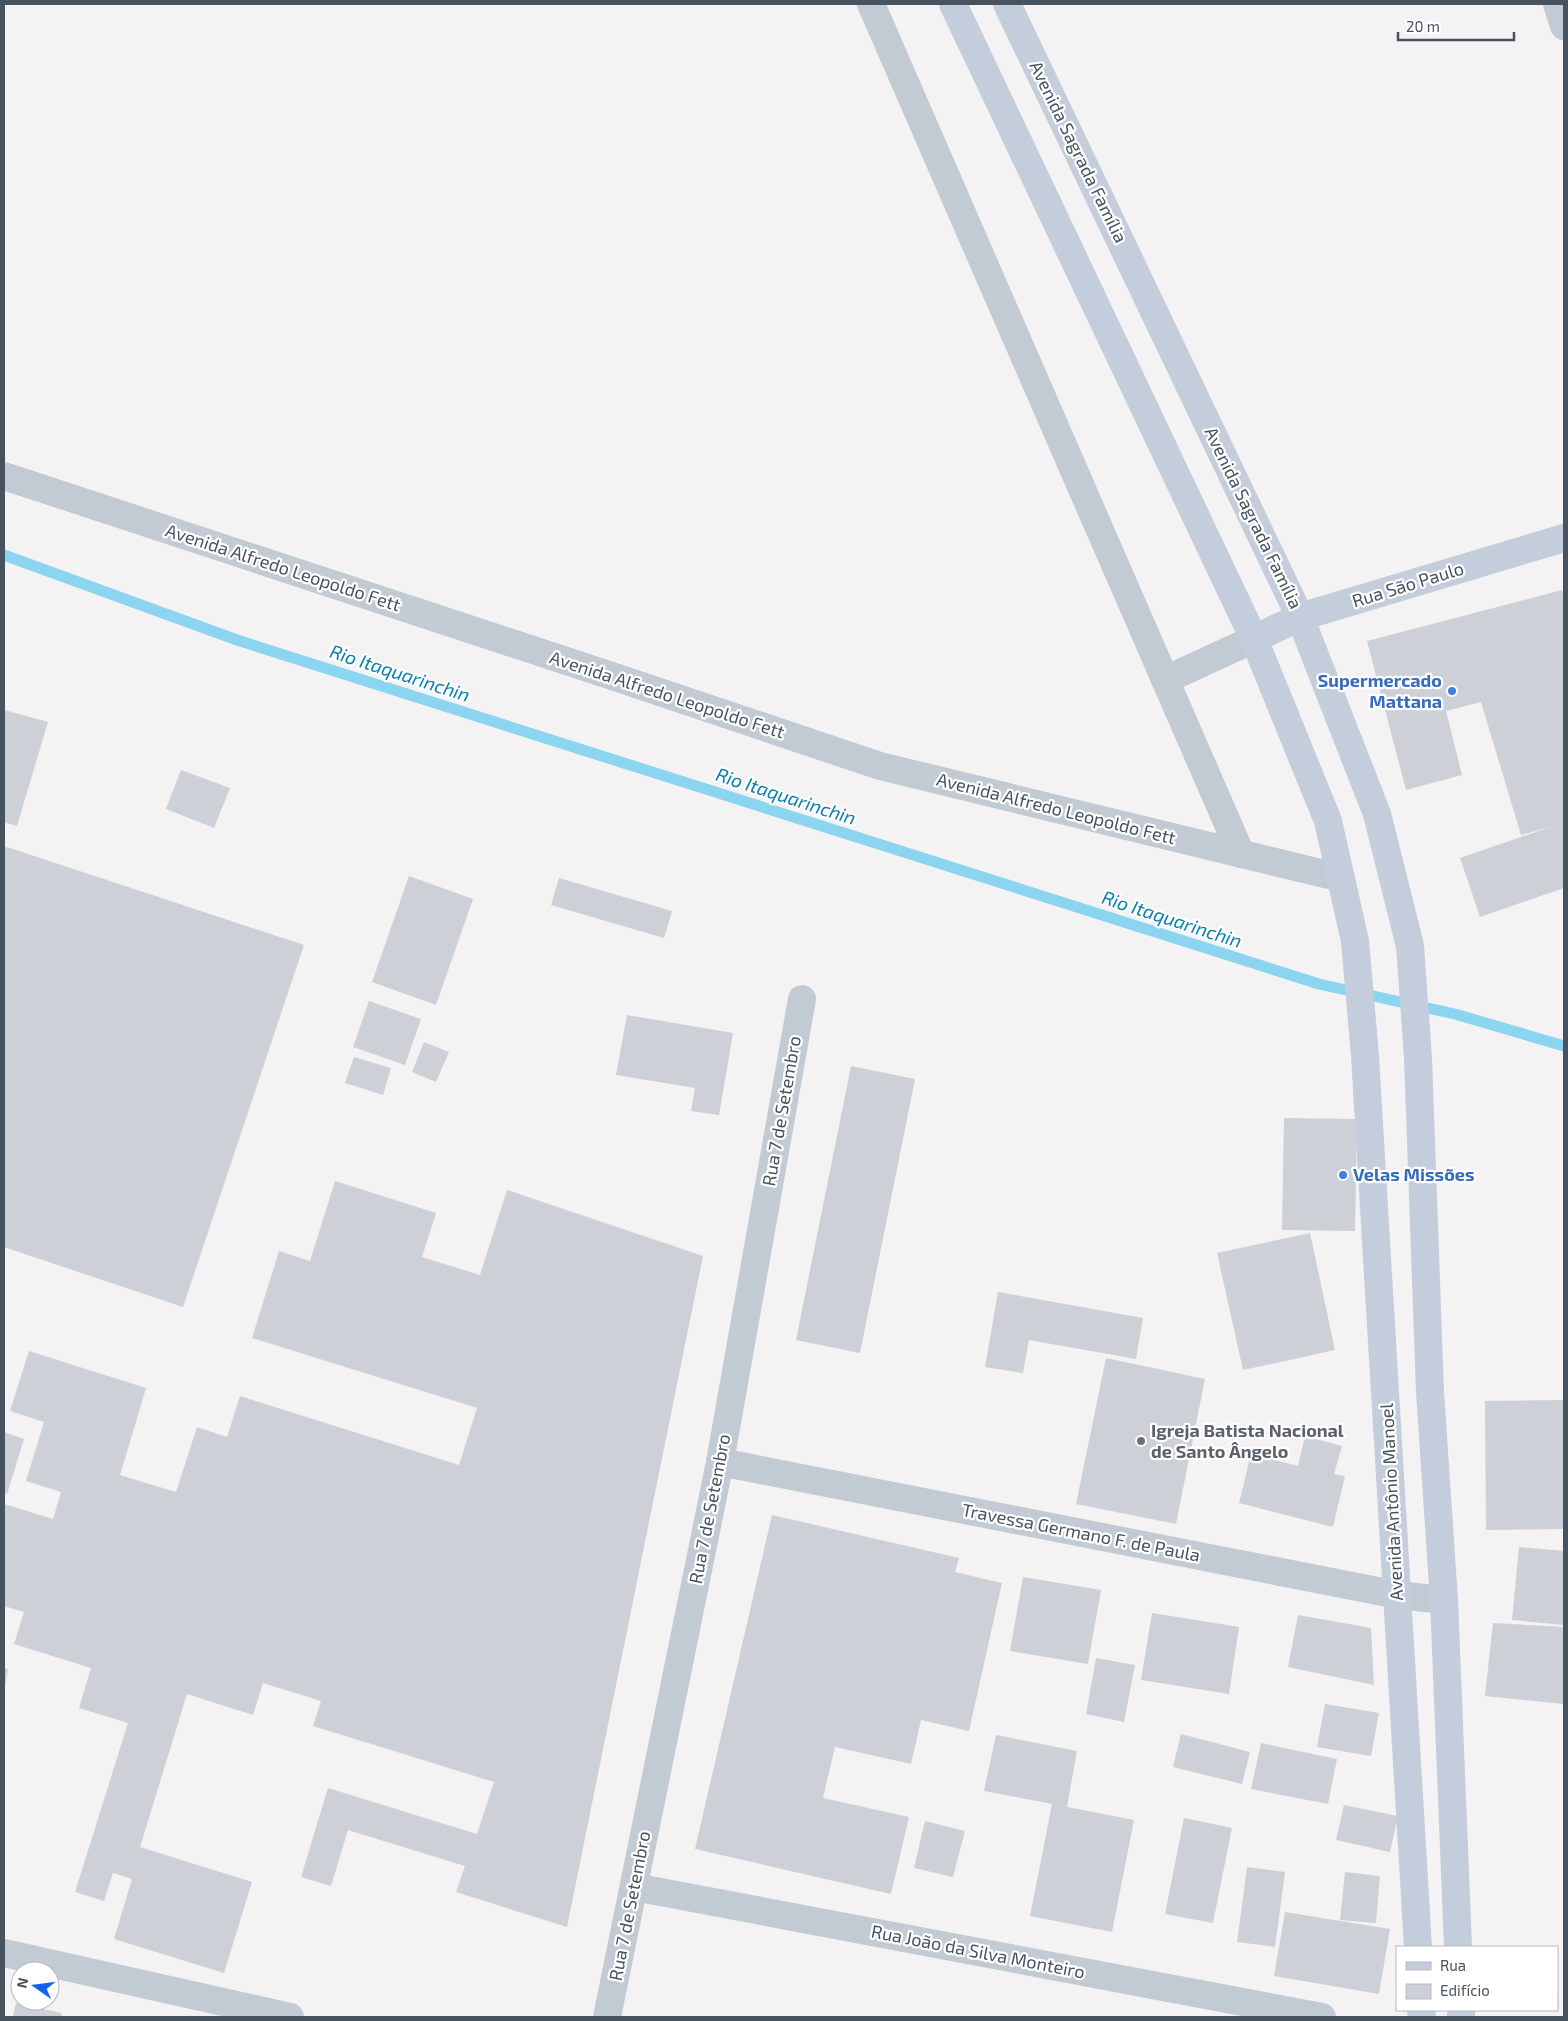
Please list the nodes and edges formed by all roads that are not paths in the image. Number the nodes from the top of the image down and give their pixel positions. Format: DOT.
graph roads {
  1 [pos="871,4"];
  2 [pos="953,4"];
  3 [pos="1007,4"];
  4 [pos="1557,4"];
  5 [pos="1564,26"];
  6 [pos="4,476"];
  7 [pos="1564,538"];
  8 [pos="1300,617"];
  9 [pos="1254,639"];
  10 [pos="1166,680"];
  11 [pos="1241,854"];
  12 [pos="1341,878"];
  13 [pos="802,999"];
  14 [pos="720,1462"];
  15 [pos="1398,1595"];
  16 [pos="1444,1600"];
  17 [pos="634,1887"];
  18 [pos="1418,1946"];
  19 [pos="1458,1946"];
  20 [pos="4,1953"];
  21 [pos="290,2017"];
  22 [pos="607,2017"];
  23 [pos="1322,2017"];
  1 -- 10 [label="street"];
  2 -- 9 [label="main road"];
  3 -- 8 [label="main road, Avenida Sagrada Família"];
  4 -- 5 [label="street"];
  6 -- 11 [label="street, Avenida Alfredo Leopoldo Fett"];
  7 -- 8 [label="main road, Rua São Paulo"];
  8 -- 9 [label="main road, Rua São Paulo"];
  8 -- 16 [label="main road, Avenida Sagrada Família"];
  9 -- 10 [label="street"];
  9 -- 12 [label="main road"];
  10 -- 11 [label="street"];
  11 -- 12 [label="street, Avenida Alfredo Leopoldo Fett"];
  12 -- 15 [label="main road, Avenida Antônio Manoel"];
  13 -- 14 [label="street, Rua 7 de Setembro"];
  14 -- 15 [label="street, Travessa Germano F. de Paula"];
  14 -- 17 [label="street, Rua 7 de Setembro"];
  15 -- 16 [label="street, Travessa Germano F. de Paula"];
  15 -- 18 [label="main road, Avenida Antônio Manoel"];
  16 -- 19 [label="main road"];
  17 -- 22 [label="street, Rua 7 de Setembro"];
  17 -- 23 [label="street, Rua João da Silva Monteiro"];
  20 -- 21 [label="street"];
}
